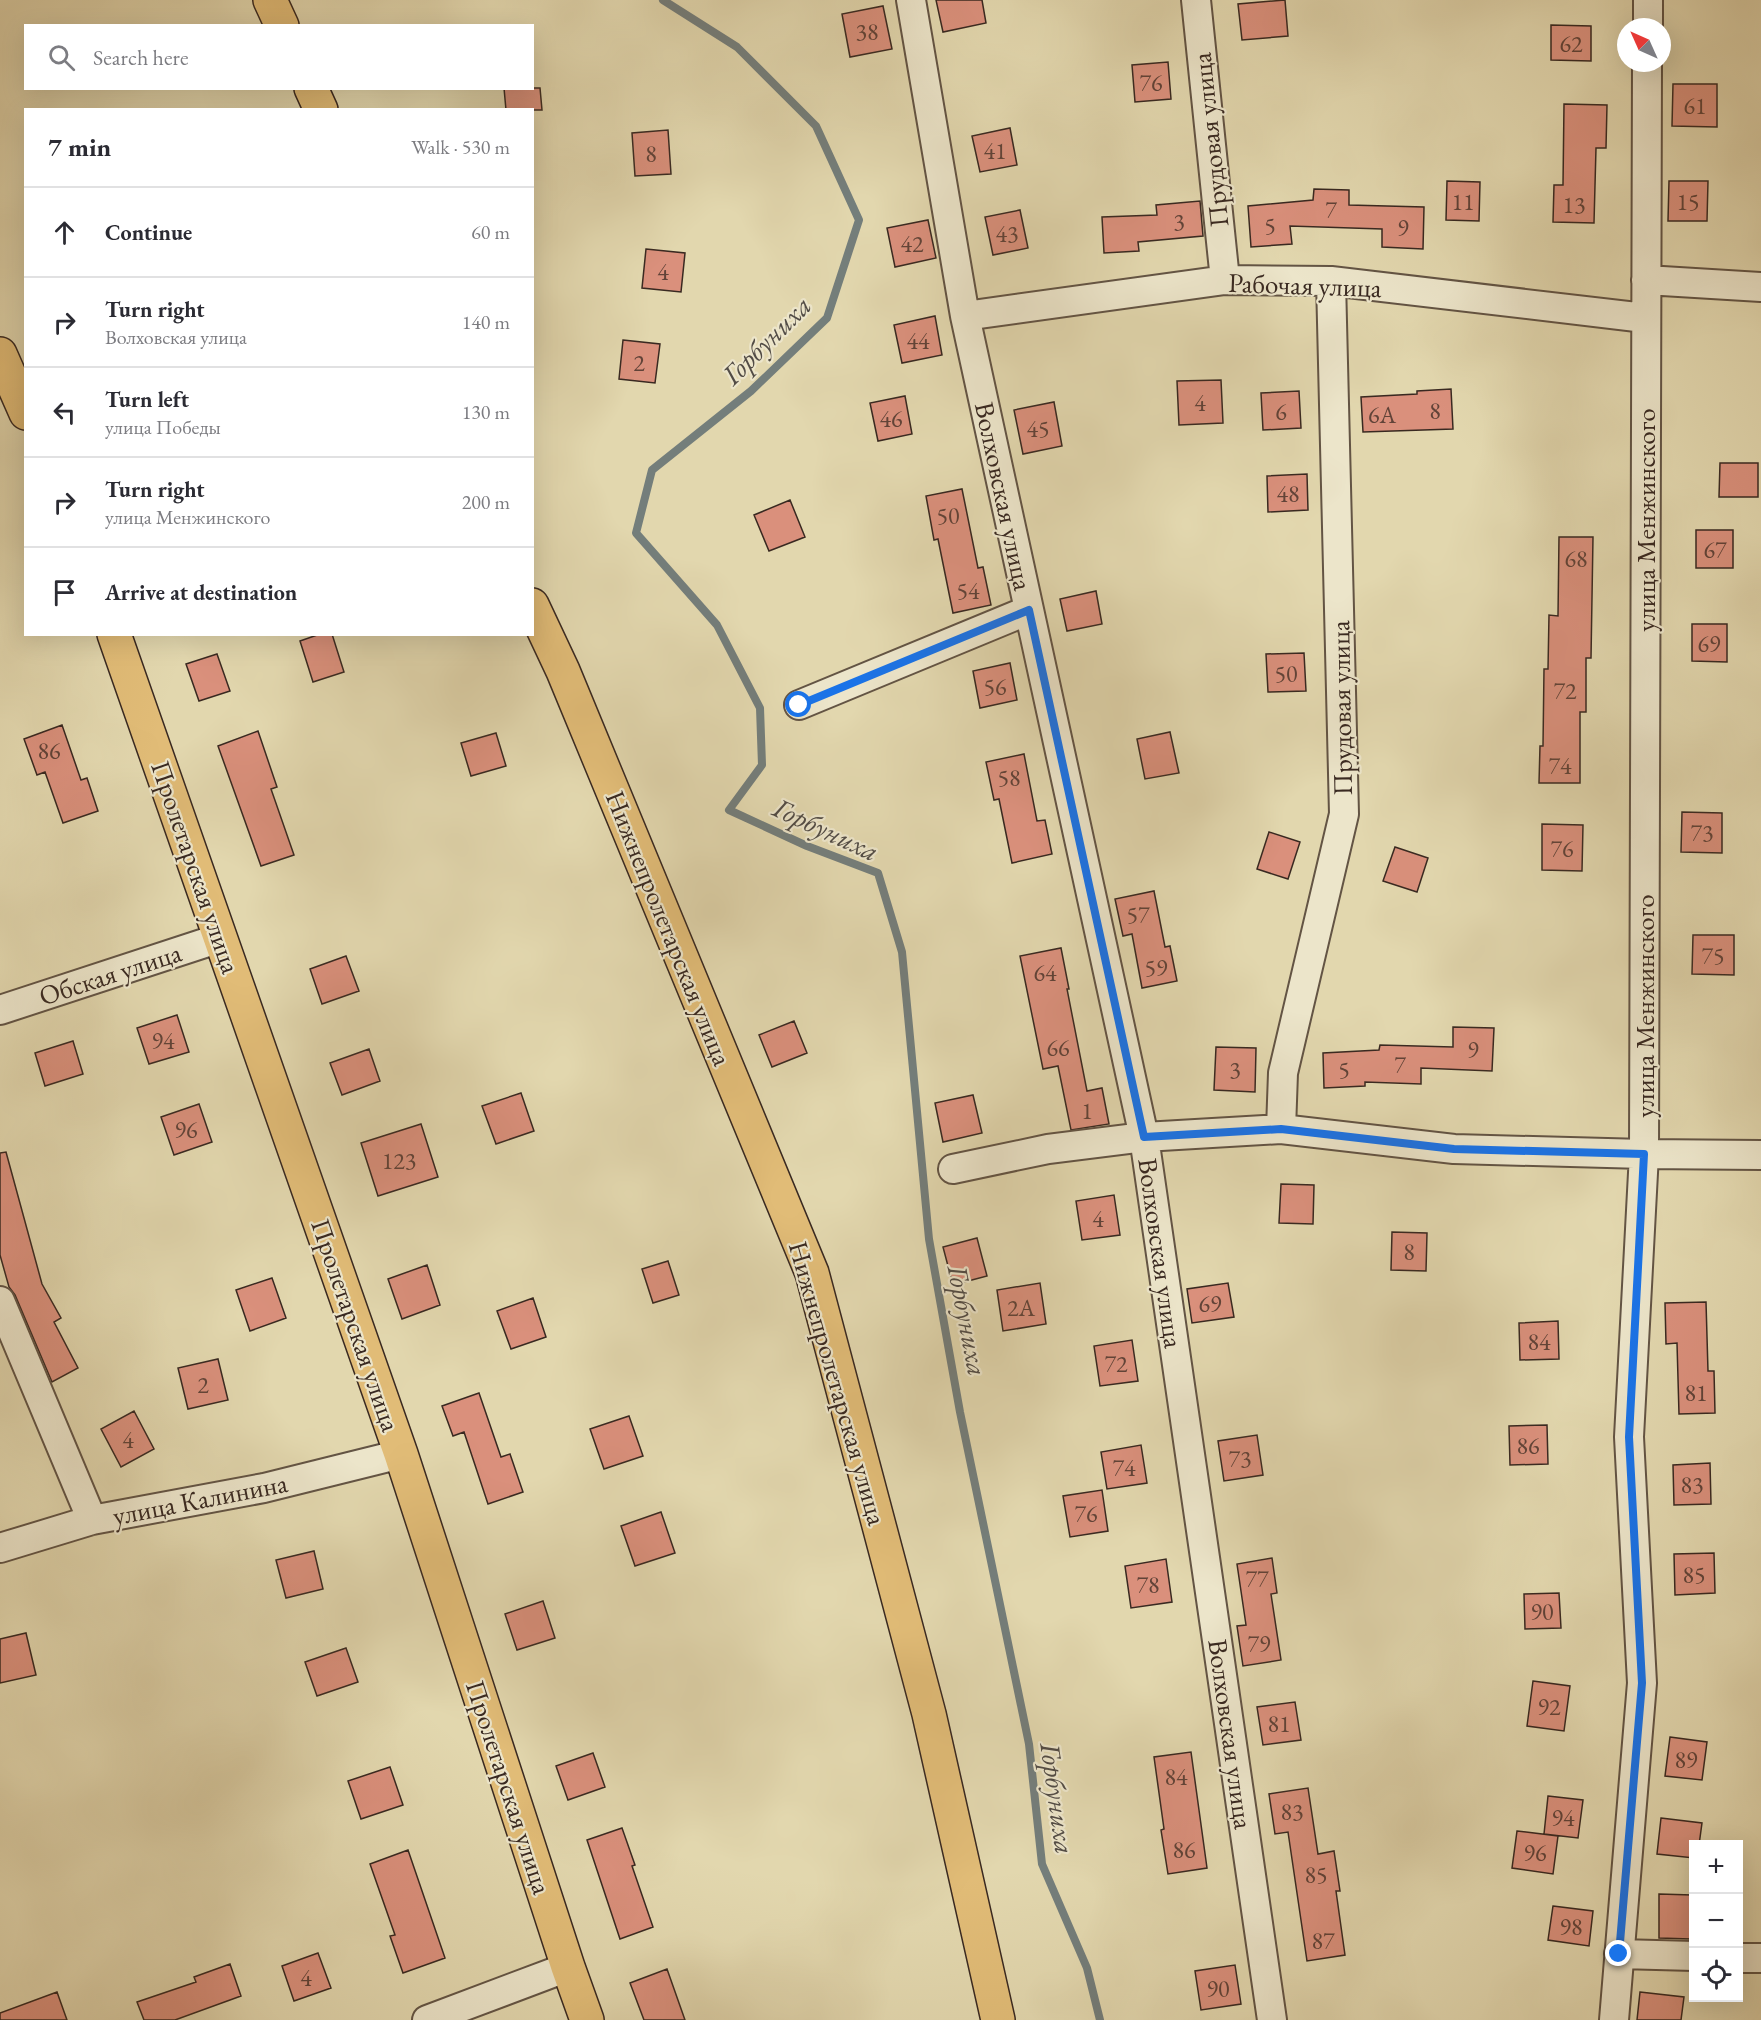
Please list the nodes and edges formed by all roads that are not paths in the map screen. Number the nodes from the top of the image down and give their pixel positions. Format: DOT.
graph roads {
  1 [pos="270,0"];
  2 [pos="911,0"];
  3 [pos="1196,0"];
  4 [pos="1648,0"];
  5 [pos="1648,18"];
  6 [pos="281,24"];
  7 [pos="1647,72"];
  8 [pos="312,90"];
  9 [pos="320,108"];
  10 [pos="1225,280"];
  11 [pos="1646,280"];
  12 [pos="1332,281"];
  13 [pos="1761,287"];
  14 [pos="965,316"];
  15 [pos="1645,318"];
  16 [pos="0,354"];
  17 [pos="24,408"];
  18 [pos="534,609"];
  19 [pos="1029,610"];
  20 [pos="115,636"];
  21 [pos="799,705"];
  22 [pos="220,938"];
  23 [pos="0,1010"];
  24 [pos="1281,1129"];
  25 [pos="1144,1137"];
  26 [pos="1644,1154"];
  27 [pos="1761,1155"];
  28 [pos="953,1169"];
  29 [pos="0,1301"];
  30 [pos="401,1454"];
  31 [pos="92,1520"];
  32 [pos="0,1548"];
  33 [pos="1619,1954"];
  34 [pos="1689,1956"];
  35 [pos="1743,1958"];
  36 [pos="1761,1958"];
  37 [pos="568,1967"];
  38 [pos="427,2020"];
  39 [pos="587,2020"];
  40 [pos="999,2020"];
  41 [pos="1272,2020"];
  42 [pos="1614,2020"];
  1 -- 6 [label="main road"];
  2 -- 14 [label="street, Волховская улица"];
  3 -- 10 [label="street, Прудовая улица"];
  4 -- 5 [label="street"];
  7 -- 11 [label="street, улица Менжинского"];
  8 -- 9 [label="main road"];
  10 -- 12 [label="street, Рабочая улица"];
  10 -- 14 [label="street, Рабочая улица"];
  11 -- 13 [label="street"];
  11 -- 15 [label="street, улица Менжинского"];
  12 -- 15 [label="street, Рабочая улица"];
  12 -- 24 [label="street, Прудовая улица"];
  14 -- 19 [label="street, Волховская улица"];
  15 -- 26 [label="street, улица Менжинского"];
  16 -- 17 [label="main road"];
  18 -- 40 [label="main road, Нижнепролетарская улица"];
  19 -- 21 [label="street"];
  19 -- 25 [label="street, Волховская улица"];
  20 -- 22 [label="main road, Пролетарская улица"];
  22 -- 23 [label="street, Обская улица"];
  22 -- 30 [label="main road, Пролетарская улица"];
  24 -- 25 [label="street"];
  24 -- 26 [label="street"];
  25 -- 28 [label="street"];
  25 -- 41 [label="street, Волховская улица"];
  26 -- 27 [label="street"];
  26 -- 33 [label="street, улица Менжинского"];
  29 -- 31 [label="street"];
  30 -- 31 [label="street, улица Калинина"];
  30 -- 37 [label="main road, Пролетарская улица"];
  31 -- 32 [label="street, улица Калинина"];
  33 -- 34 [label="street"];
  33 -- 42 [label="street, улица Менжинского"];
  35 -- 36 [label="street"];
  37 -- 38 [label="street"];
  37 -- 39 [label="main road, Пролетарская улица"];
}
